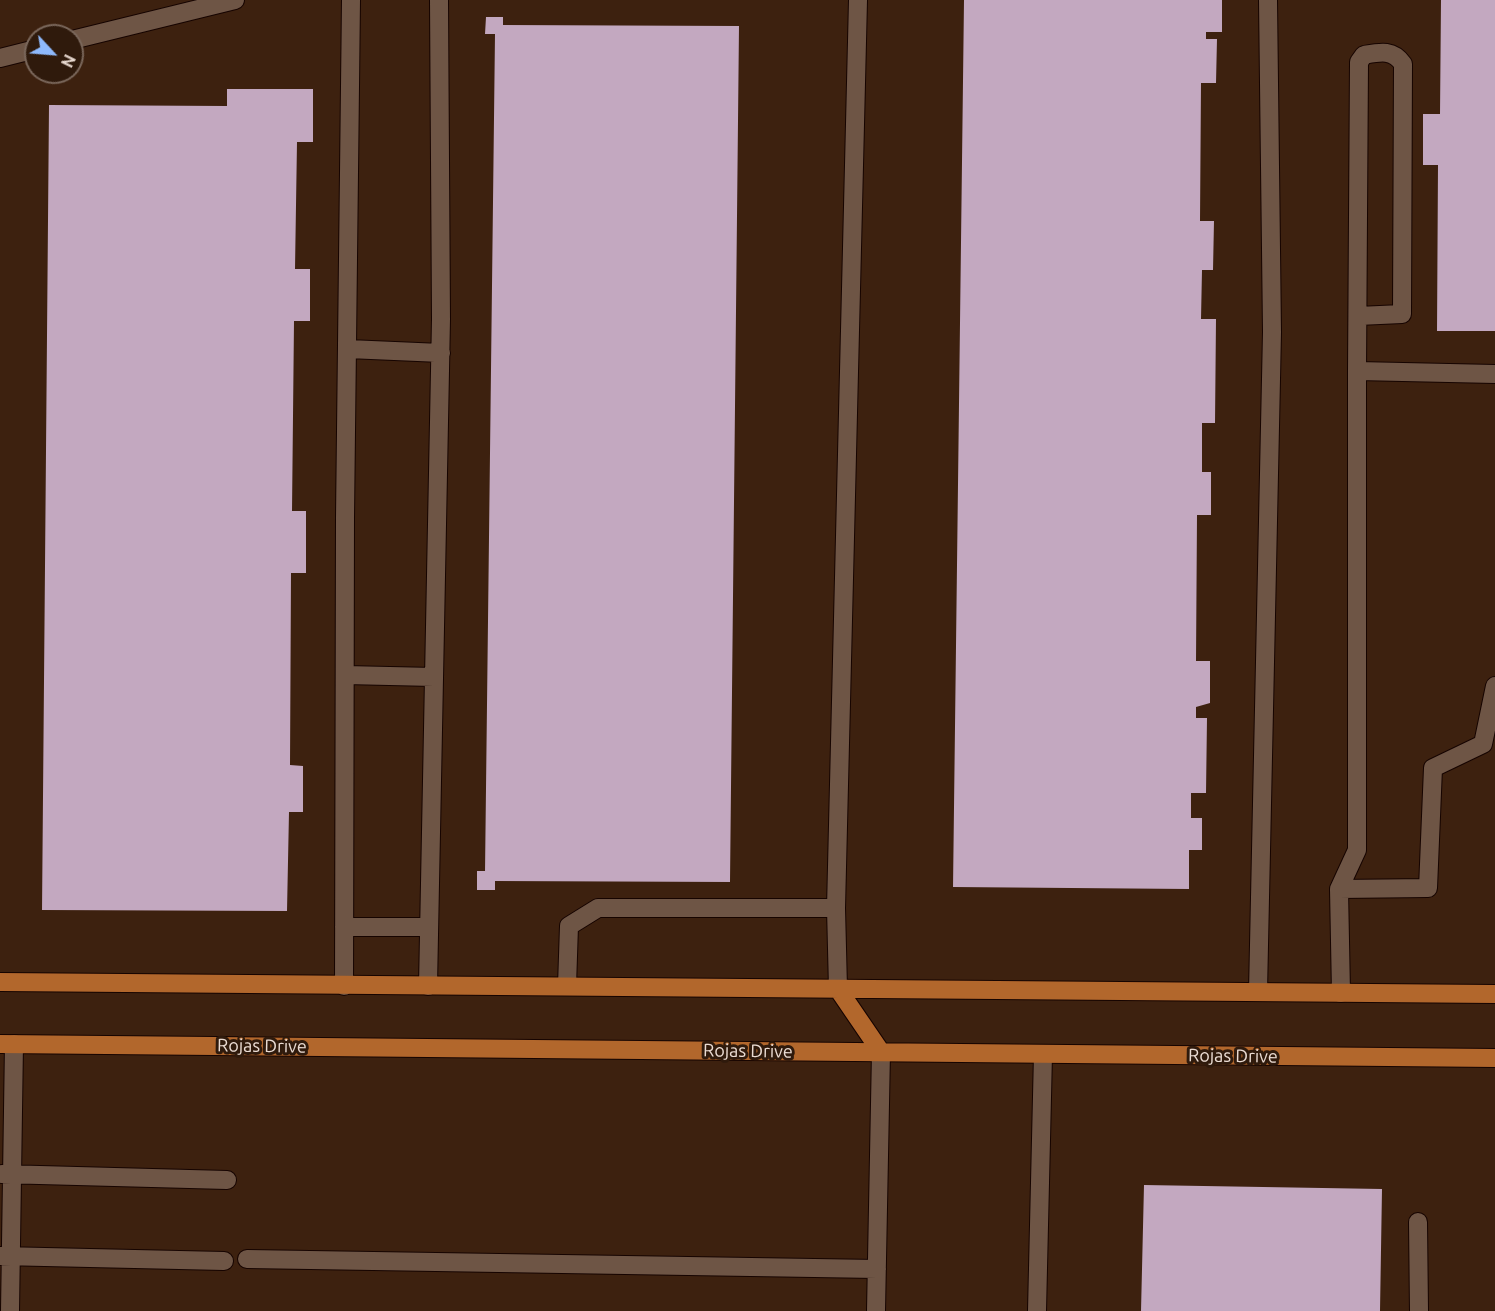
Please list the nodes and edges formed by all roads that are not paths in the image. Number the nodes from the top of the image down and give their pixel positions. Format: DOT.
graph roads {
  1 [pos="235,0"];
  2 [pos="351,0"];
  3 [pos="439,0"];
  4 [pos="858,0"];
  5 [pos="1268,0"];
  6 [pos="84,37"];
  7 [pos="24,52"];
  8 [pos="0,58"];
  9 [pos="1358,316"];
  10 [pos="348,349"];
  11 [pos="441,353"];
  12 [pos="1357,371"];
  13 [pos="1495,374"];
  14 [pos="345,675"];
  15 [pos="434,676"];
  16 [pos="1495,686"];
  17 [pos="1340,889"];
  18 [pos="836,908"];
  19 [pos="344,927"];
  20 [pos="429,927"];
  21 [pos="0,982"];
  22 [pos="344,986"];
  23 [pos="428,986"];
  24 [pos="567,986"];
  25 [pos="838,989"];
  26 [pos="1258,992"];
  27 [pos="1341,993"];
  28 [pos="1495,994"];
  29 [pos="7,1044"];
  30 [pos="881,1052"];
  31 [pos="1043,1054"];
  32 [pos="1495,1058"];
  33 [pos="6,1174"];
  34 [pos="227,1180"];
  35 [pos="1418,1222"];
  36 [pos="6,1256"];
  37 [pos="247,1259"];
  38 [pos="224,1261"];
  39 [pos="877,1269"];
  40 [pos="10,1311"];
  41 [pos="876,1311"];
  42 [pos="1037,1311"];
  43 [pos="1419,1311"];
  1 -- 6 [label="lane"];
  2 -- 10 [label="lane"];
  3 -- 11 [label="lane"];
  4 -- 18 [label="lane"];
  5 -- 26 [label="lane"];
  7 -- 8 [label="lane"];
  9 -- 9 [label="lane"];
  9 -- 12 [label="lane"];
  10 -- 11 [label="lane"];
  10 -- 14 [label="lane"];
  11 -- 15 [label="lane"];
  12 -- 13 [label="lane"];
  12 -- 17 [label="lane"];
  14 -- 15 [label="lane"];
  14 -- 19 [label="lane"];
  15 -- 20 [label="lane"];
  16 -- 17 [label="lane"];
  17 -- 27 [label="lane"];
  18 -- 24 [label="lane"];
  18 -- 25 [label="lane"];
  19 -- 20 [label="lane"];
  19 -- 22 [label="lane"];
  20 -- 23 [label="lane"];
  21 -- 22 [label="main road"];
  22 -- 23 [label="main road"];
  23 -- 24 [label="main road"];
  24 -- 25 [label="main road"];
  25 -- 26 [label="main road"];
  25 -- 30 [label="main road"];
  26 -- 27 [label="main road"];
  27 -- 28 [label="main road"];
  29 -- 30 [label="main road, Rojas Drive"];
  29 -- 33 [label="lane"];
  30 -- 31 [label="main road, Rojas Drive"];
  30 -- 39 [label="lane"];
  31 -- 32 [label="main road, Rojas Drive"];
  31 -- 42 [label="lane"];
  33 -- 34 [label="lane"];
  33 -- 36 [label="lane"];
  35 -- 43 [label="lane"];
  36 -- 38 [label="lane"];
  36 -- 40 [label="lane"];
  37 -- 39 [label="lane"];
  39 -- 41 [label="lane"];
}
